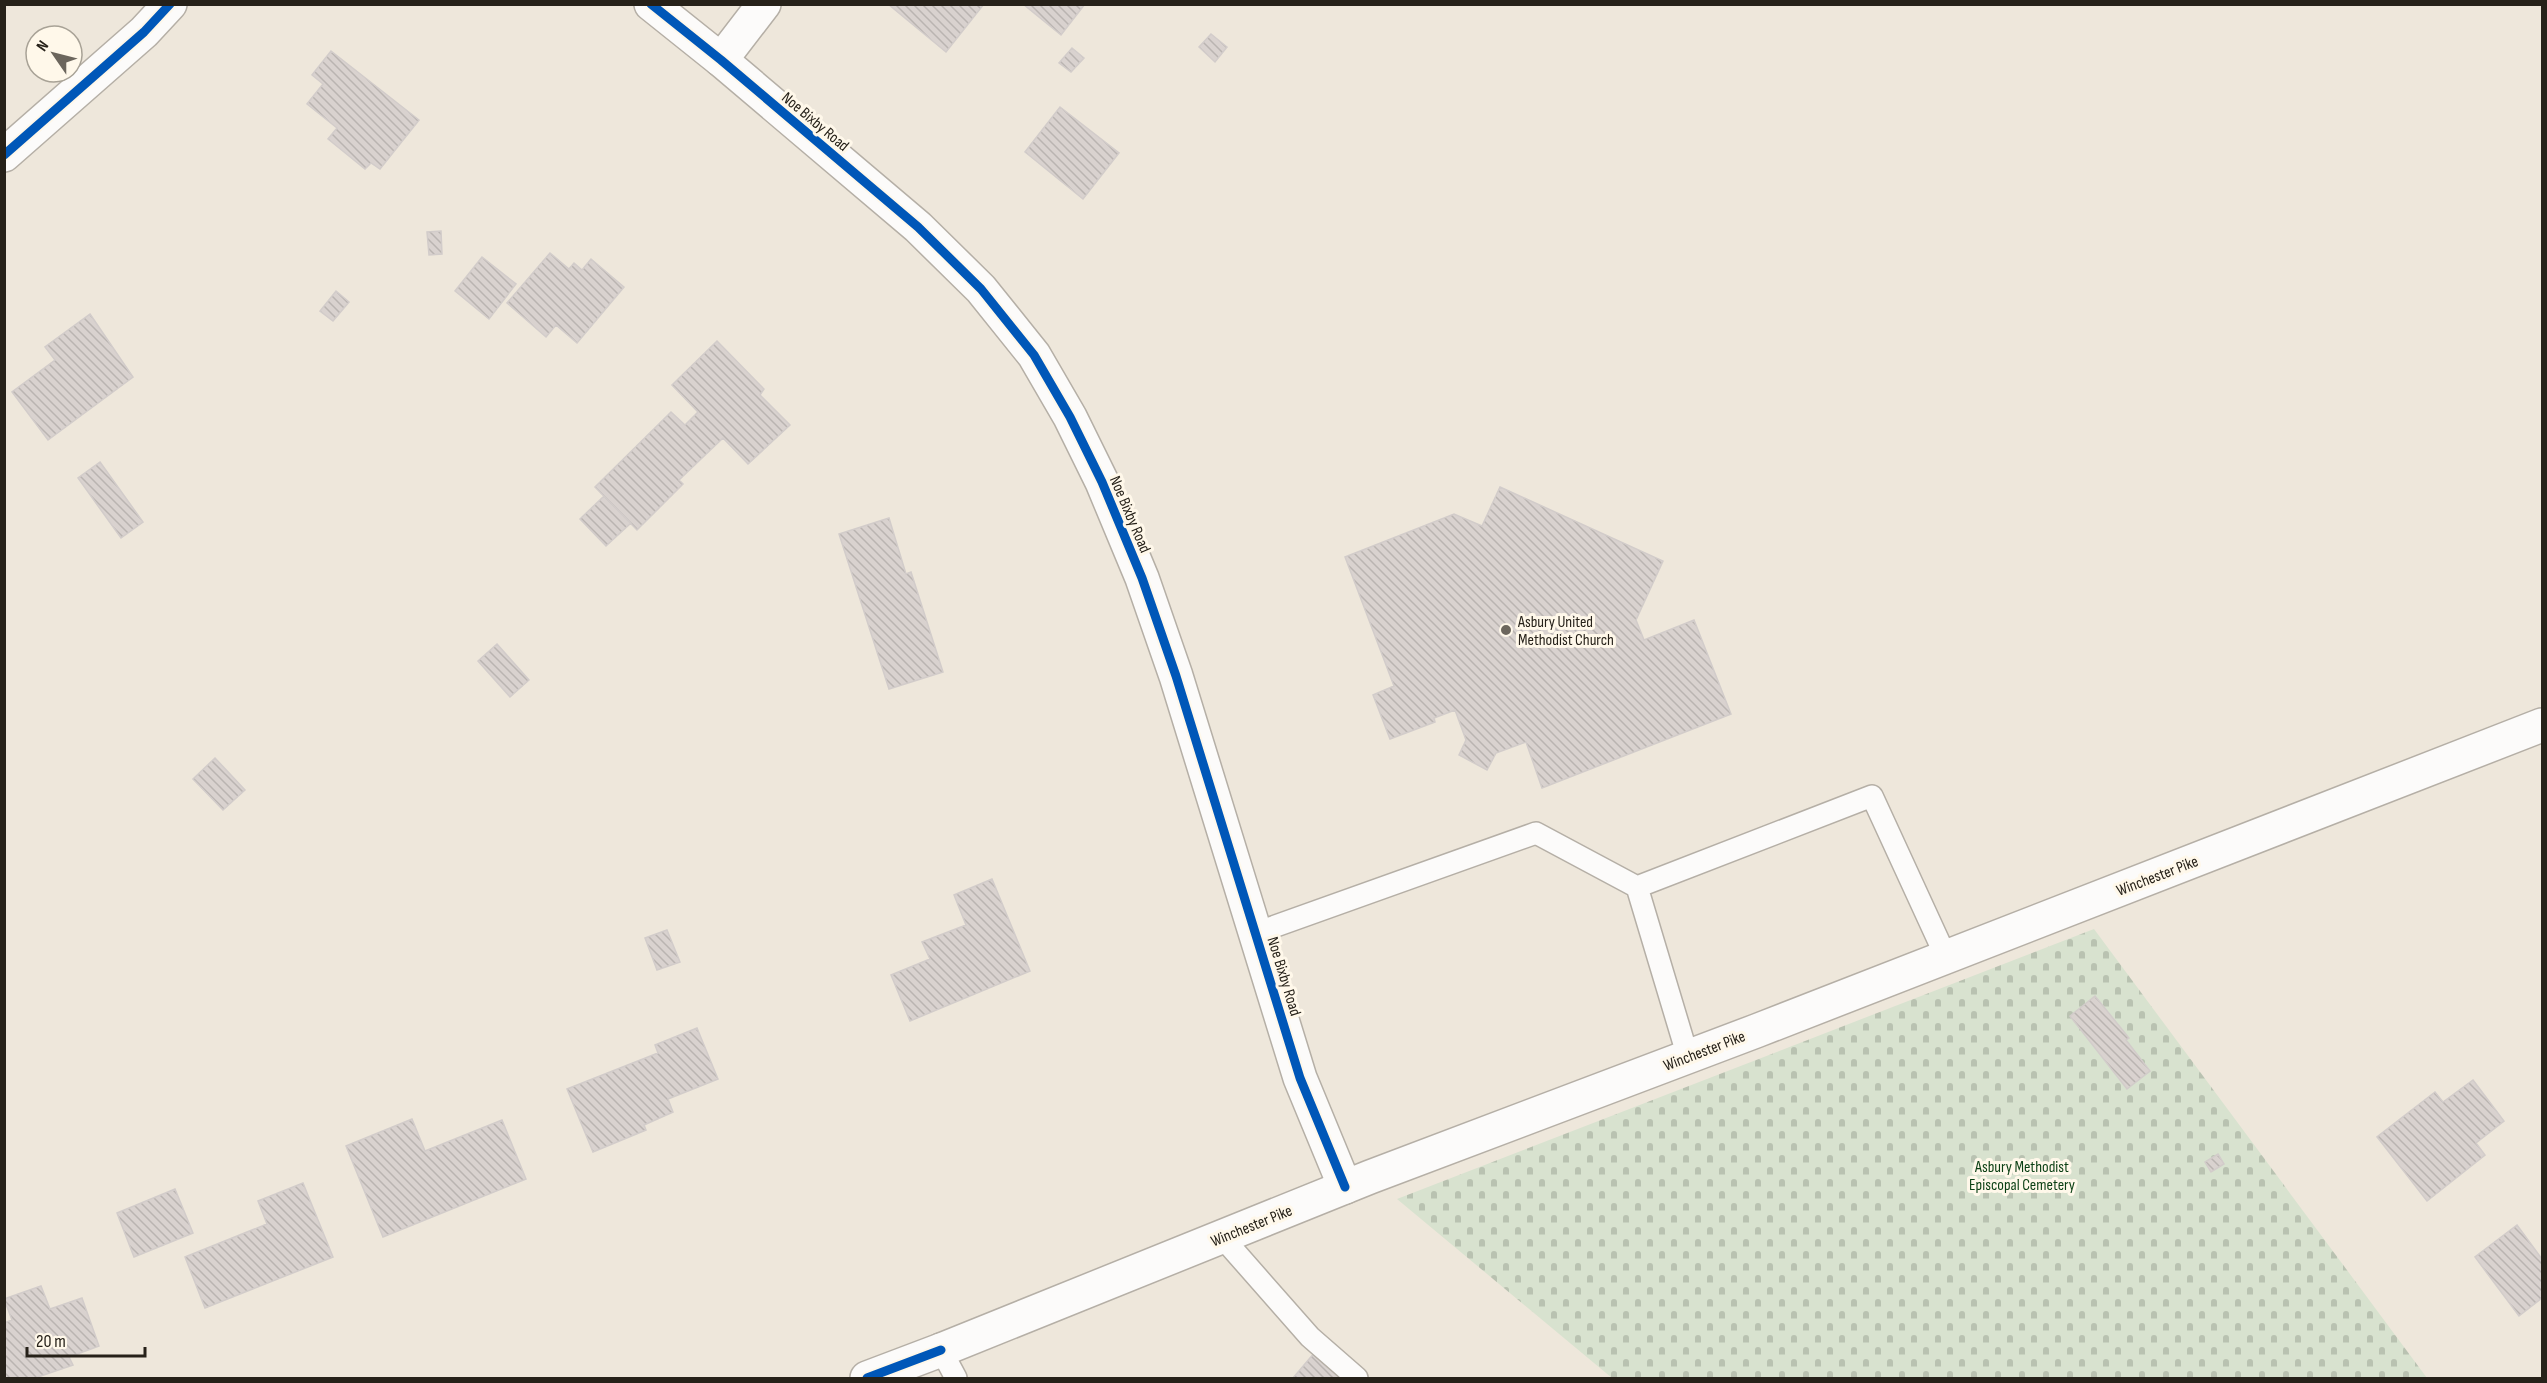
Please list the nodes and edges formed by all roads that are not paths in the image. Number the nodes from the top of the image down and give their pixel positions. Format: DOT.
graph roads {
  1 [pos="170,4"];
  2 [pos="651,4"];
  3 [pos="764,4"];
  4 [pos="721,60"];
  5 [pos="4,155"];
  6 [pos="2542,725"];
  7 [pos="1637,887"];
  8 [pos="1256,933"];
  9 [pos="1946,957"];
  10 [pos="1688,1057"];
  11 [pos="1345,1186"];
  12 [pos="1222,1237"];
  13 [pos="941,1350"];
  14 [pos="867,1378"];
  15 [pos="956,1378"];
  16 [pos="1357,1378"];
  1 -- 5 [label="street"];
  2 -- 4 [label="street, Noe Bixby Road"];
  3 -- 4 [label="street"];
  4 -- 8 [label="street, Noe Bixby Road"];
  6 -- 9 [label="street, Winchester Pike"];
  7 -- 8 [label="lane"];
  7 -- 9 [label="lane"];
  7 -- 10 [label="lane"];
  8 -- 11 [label="street, Noe Bixby Road"];
  9 -- 10 [label="street, Winchester Pike"];
  10 -- 11 [label="street, Winchester Pike"];
  11 -- 12 [label="street, Winchester Pike"];
  12 -- 13 [label="street, Winchester Pike"];
  12 -- 16 [label="lane"];
  13 -- 14 [label="street, Winchester Pike"];
  13 -- 15 [label="lane"];
}
